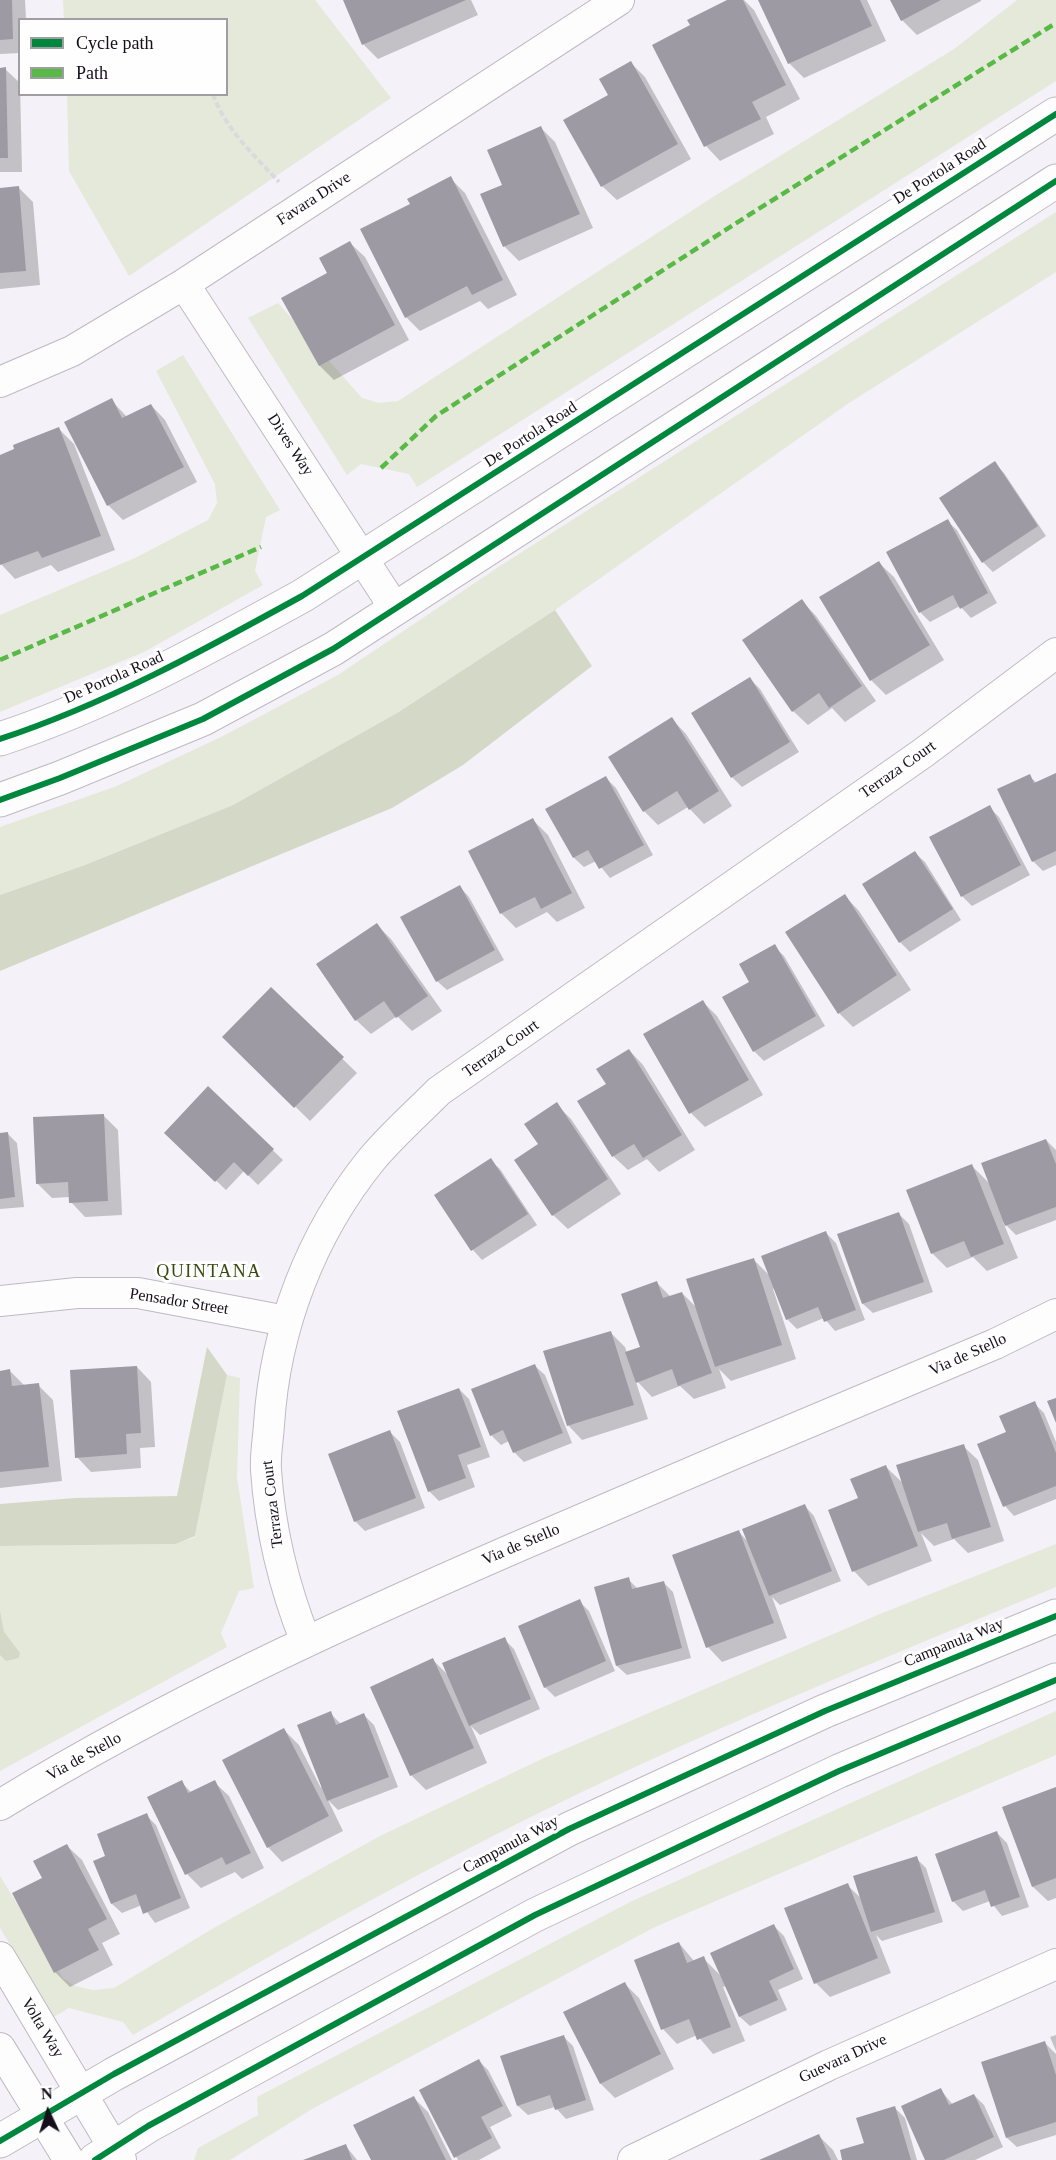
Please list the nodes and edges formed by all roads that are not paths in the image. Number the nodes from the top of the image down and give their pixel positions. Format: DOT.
graph roads {
  1 [pos="620,0"];
  2 [pos="578,11"];
  3 [pos="1056,114"];
  4 [pos="1056,181"];
  5 [pos="184,284"];
  6 [pos="0,382"];
  7 [pos="363,558"];
  8 [pos="394,607"];
  9 [pos="1056,653"];
  10 [pos="0,739"];
  11 [pos="0,800"];
  12 [pos="0,1301"];
  13 [pos="1056,1314"];
  14 [pos="285,1321"];
  15 [pos="1056,1616"];
  16 [pos="306,1642"];
  17 [pos="1056,1680"];
  18 [pos="0,1806"];
  19 [pos="0,1957"];
  20 [pos="1056,1964"];
  21 [pos="0,2049"];
  22 [pos="81,2093"];
  23 [pos="41,2117"];
  24 [pos="0,2142"];
  25 [pos="110,2156"];
  26 [pos="69,2160"];
  27 [pos="633,2160"];
  1 -- 2 [label="street, Favara Drive"];
  2 -- 5 [label="street, Favara Drive"];
  3 -- 7 [label="main road, De Portola Road"];
  4 -- 8 [label="main road"];
  5 -- 6 [label="street, Favara Drive"];
  5 -- 7 [label="street, Dives Way"];
  7 -- 8 [label="street, Dives Way"];
  7 -- 10 [label="main road, De Portola Road"];
  8 -- 11 [label="main road"];
  9 -- 14 [label="street, Terraza Court"];
  12 -- 14 [label="street, Pensador Street"];
  13 -- 16 [label="street, Via de Stello"];
  14 -- 16 [label="street, Terraza Court"];
  15 -- 22 [label="main road, Campanula Way"];
  16 -- 18 [label="street, Via de Stello"];
  17 -- 25 [label="main road"];
  19 -- 22 [label="street, Volta Way"];
  20 -- 27 [label="street, Guevara Drive"];
  21 -- 23 [label="street"];
  22 -- 23 [label="main road, Campanula Way"];
  22 -- 25 [label="street, Volta Way"];
  23 -- 24 [label="main road, Campanula Way"];
  23 -- 26 [label="street"];
}
